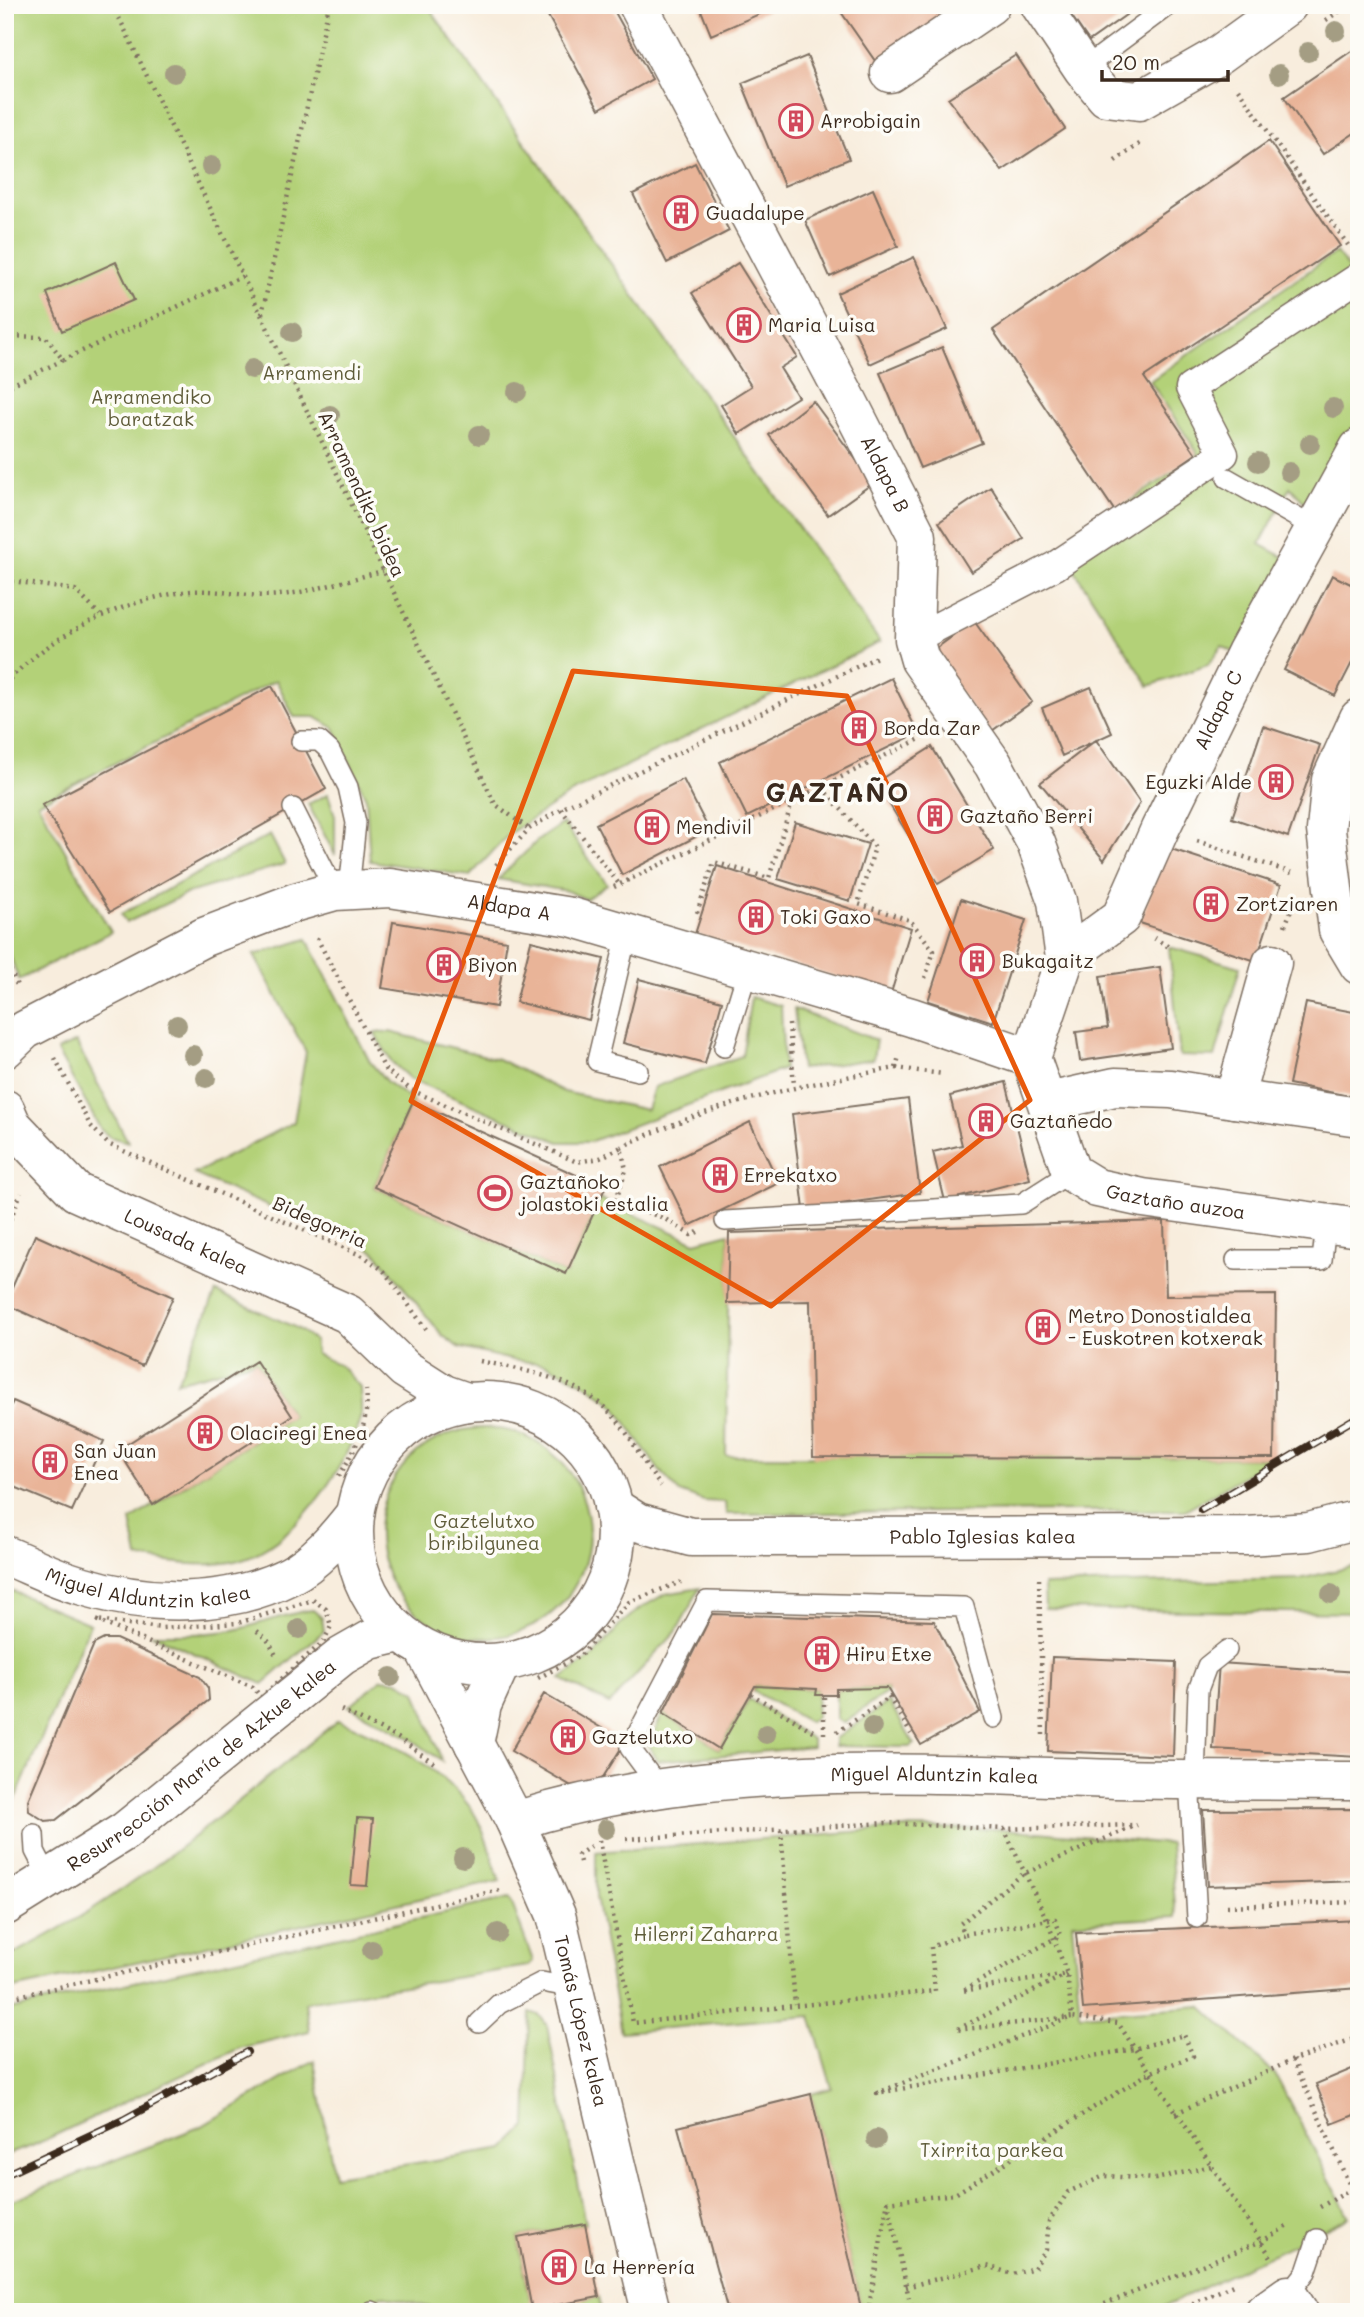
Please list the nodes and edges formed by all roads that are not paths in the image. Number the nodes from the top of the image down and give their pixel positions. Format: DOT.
graph roads {
  1 [pos="638,5"];
  2 [pos="990,5"];
  3 [pos="1040,5"];
  4 [pos="1169,5"];
  5 [pos="1288,5"];
  6 [pos="1083,69"];
  7 [pos="890,73"];
  8 [pos="1359,276"];
  9 [pos="1359,448"];
  10 [pos="1227,478"];
  11 [pos="1315,528"];
  12 [pos="914,639"];
  13 [pos="1359,719"];
  14 [pos="300,741"];
  15 [pos="293,808"];
  16 [pos="342,890"];
  17 [pos="627,934"];
  18 [pos="1065,958"];
  19 [pos="1272,963"];
  20 [pos="1359,965"];
  21 [pos="748,969"];
  22 [pos="1037,1042"];
  23 [pos="724,1047"];
  24 [pos="5,1049"];
  25 [pos="638,1071"];
  26 [pos="1234,1099"];
  27 [pos="1048,1102"];
  28 [pos="5,1109"];
  29 [pos="1359,1117"];
  30 [pos="1071,1172"];
  31 [pos="725,1221"];
  32 [pos="1343,1226"];
  33 [pos="1236,1260"];
  34 [pos="377,1366"];
  35 [pos="467,1402"];
  36 [pos="391,1440"];
  37 [pos="344,1500"];
  38 [pos="614,1507"];
  39 [pos="1359,1519"];
  40 [pos="5,1555"];
  41 [pos="290,1576"];
  42 [pos="365,1586"];
  43 [pos="412,1641"];
  44 [pos="1227,1650"];
  45 [pos="514,1672"];
  46 [pos="995,1718"];
  47 [pos="474,1744"];
  48 [pos="1192,1779"];
  49 [pos="1359,1780"];
  50 [pos="658,1786"];
  51 [pos="516,1821"];
  52 [pos="34,1834"];
  53 [pos="50,1880"];
  54 [pos="5,1906"];
  55 [pos="1197,1918"];
  56 [pos="574,1988"];
  57 [pos="479,2023"];
  58 [pos="1317,2239"];
  59 [pos="1284,2306"];
  60 [pos="651,2312"];
  1 -- 12 [label="street, Aldapa B"];
  2 -- 7 [label="street"];
  3 -- 6 [label="street"];
  4 -- 6 [label="lane"];
  5 -- 6 [label="street"];
  8 -- 12 [label="street"];
  9 -- 11 [label="street, Aldapa C"];
  10 -- 11 [label="lane"];
  11 -- 18 [label="street, Aldapa C"];
  12 -- 18 [label="street, Aldapa B"];
  13 -- 20 [label="street"];
  14 -- 16 [label="lane"];
  15 -- 16 [label="lane"];
  16 -- 17 [label="street, Aldapa A"];
  16 -- 24 [label="street, Aldapa A"];
  17 -- 21 [label="street, Aldapa A"];
  17 -- 25 [label="lane"];
  18 -- 22 [label="street"];
  19 -- 26 [label="street"];
  21 -- 22 [label="street, Aldapa A"];
  21 -- 23 [label="lane"];
  22 -- 27 [label="street"];
  26 -- 27 [label="street"];
  26 -- 29 [label="street"];
  27 -- 30 [label="street"];
  28 -- 34 [label="street, Lousada kalea"];
  30 -- 31 [label="lane"];
  30 -- 32 [label="street, Gaztaño auzoa"];
  32 -- 33 [label="lane"];
  34 -- 35 [label="street, Lousada kalea"];
  34 -- 36 [label="street"];
  35 -- 36 [label="street"];
  35 -- 38 [label="street"];
  36 -- 37 [label="street"];
  37 -- 41 [label="street, Miguel Alduntzin kalea"];
  37 -- 42 [label="street"];
  38 -- 39 [label="street, Pablo Iglesias kalea"];
  38 -- 45 [label="street"];
  40 -- 41 [label="street, Miguel Alduntzin kalea"];
  41 -- 42 [label="street, Miguel Alduntzin kalea"];
  42 -- 43 [label="street"];
  43 -- 45 [label="street"];
  43 -- 47 [label="street, Tomás López kalea"];
  43 -- 53 [label="street, Resurrección María de Azkue kalea"];
  44 -- 48 [label="lane"];
  45 -- 47 [label="street"];
  46 -- 50 [label="lane"];
  47 -- 51 [label="street, Tomás López kalea"];
  48 -- 49 [label="street, Miguel Alduntzin kalea"];
  48 -- 50 [label="street, Miguel Alduntzin kalea"];
  48 -- 55 [label="lane"];
  50 -- 51 [label="street, Miguel Alduntzin kalea"];
  51 -- 56 [label="street, Tomás López kalea"];
  52 -- 53 [label="lane"];
  53 -- 54 [label="street, Resurrección María de Azkue kalea"];
  56 -- 57 [label="lane"];
  56 -- 60 [label="street, Tomás López kalea"];
  58 -- 59 [label="lane"];
}
